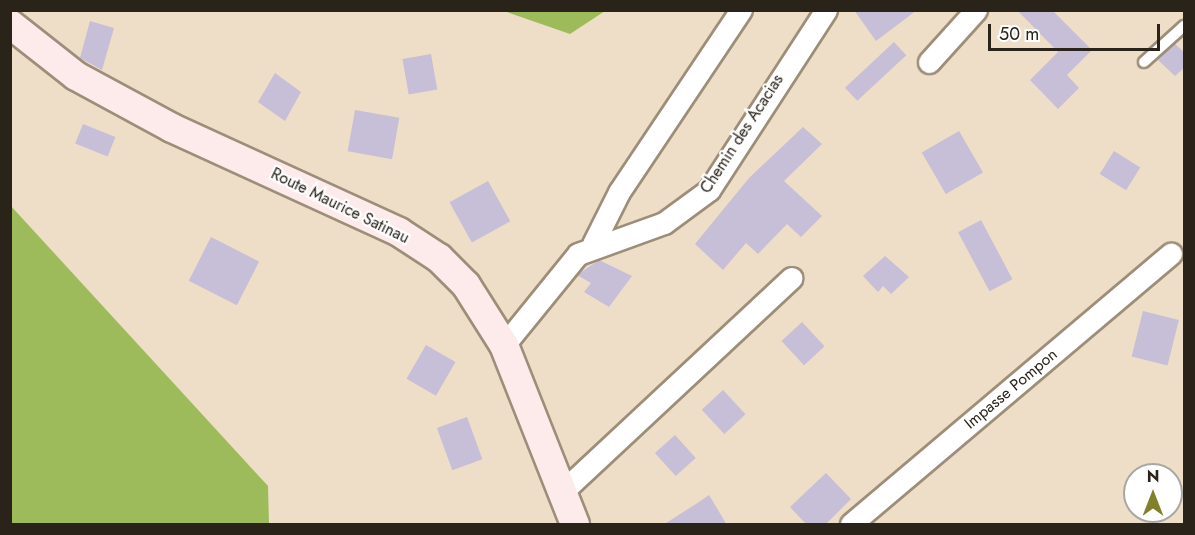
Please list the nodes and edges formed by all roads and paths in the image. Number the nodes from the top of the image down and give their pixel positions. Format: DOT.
graph roads {
  1 [pos="741,10"];
  2 [pos="826,10"];
  3 [pos="976,10"];
  4 [pos="10,24"];
  5 [pos="1185,26"];
  6 [pos="1144,62"];
  7 [pos="929,63"];
  8 [pos="593,244"];
  9 [pos="1171,254"];
  10 [pos="791,278"];
  11 [pos="504,345"];
  12 [pos="564,490"];
  13 [pos="575,525"];
  14 [pos="851,525"];
  1 -- 8 [label="street"];
  2 -- 8 [label="street, Chemin des Acacias"];
  3 -- 7 [label="street"];
  4 -- 11 [label="main road, Route Maurice Satinau"];
  5 -- 6 [label="lane"];
  8 -- 11 [label="street, Chemin des Acacias"];
  9 -- 14 [label="street, Impasse Pompon"];
  10 -- 12 [label="street"];
  11 -- 12 [label="main road, Route Maurice Satinau"];
  12 -- 13 [label="main road, Route Maurice Satinau"];
}
